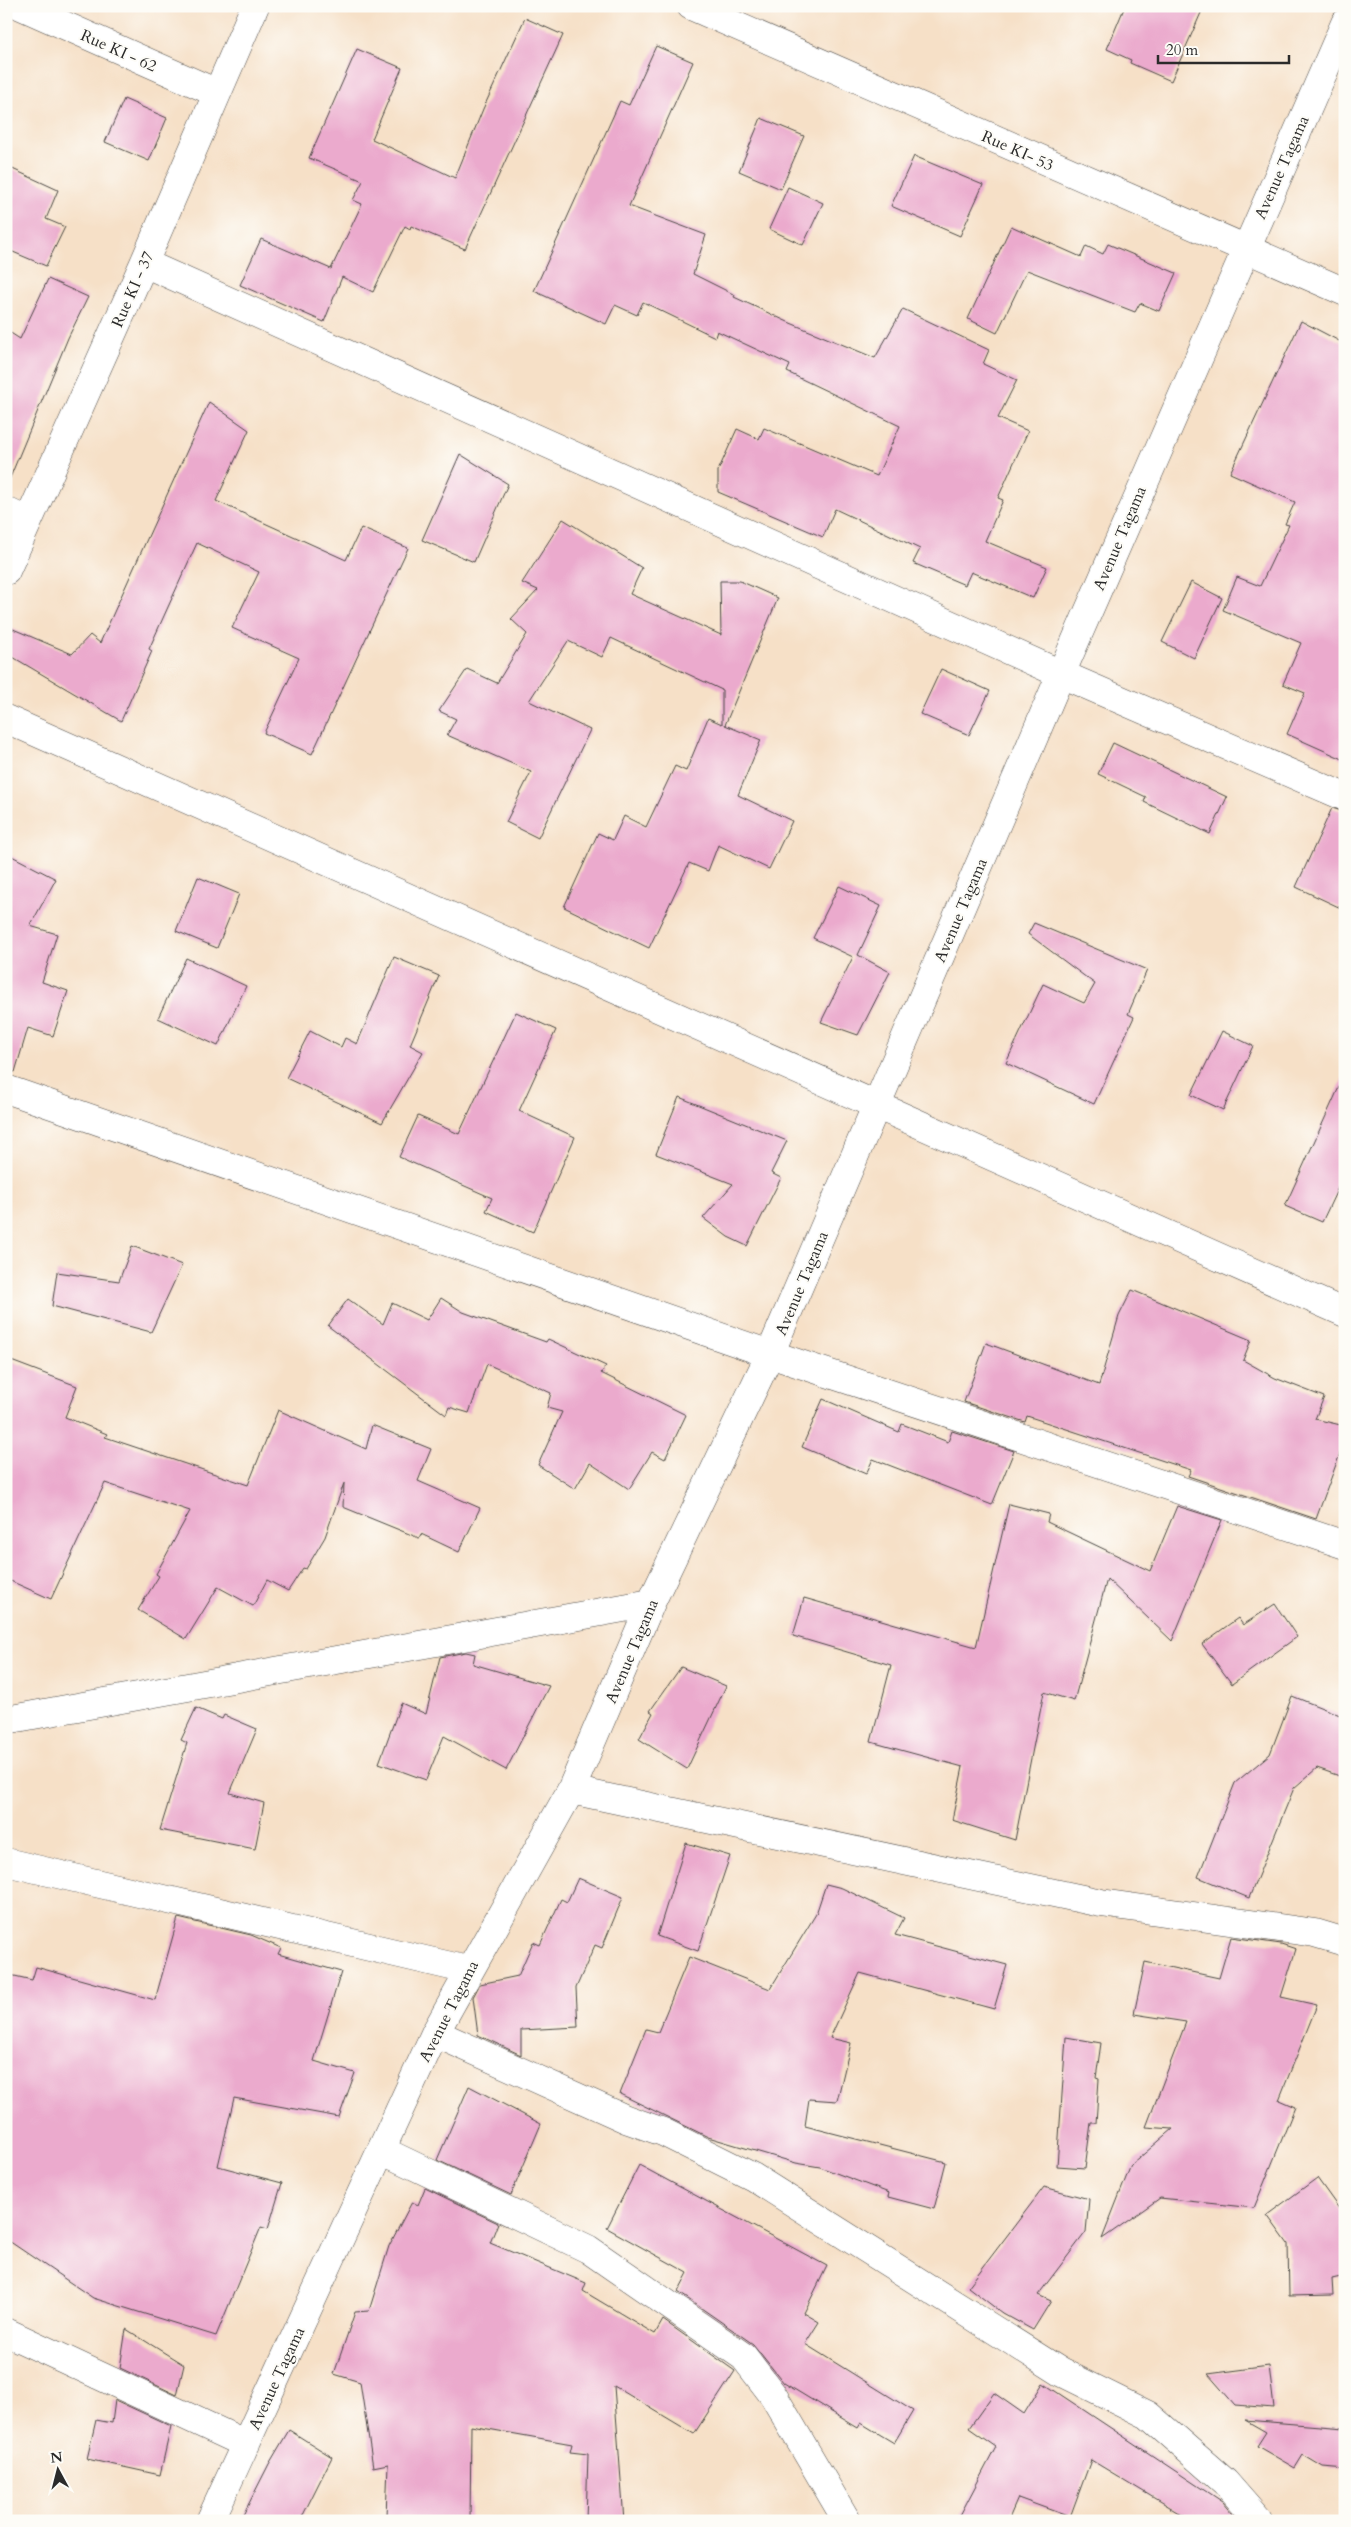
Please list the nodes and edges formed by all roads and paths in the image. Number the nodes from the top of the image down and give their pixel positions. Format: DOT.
graph roads {
  1 [pos="21,6"];
  2 [pos="255,6"];
  3 [pos="691,6"];
  4 [pos="1345,23"];
  5 [pos="217,93"];
  6 [pos="1245,250"];
  7 [pos="144,264"];
  8 [pos="1345,292"];
  9 [pos="17,516"];
  10 [pos="6,571"];
  11 [pos="1060,674"];
  12 [pos="6,720"];
  13 [pos="1345,797"];
  14 [pos="6,1089"];
  15 [pos="876,1106"];
  16 [pos="1345,1313"];
  17 [pos="770,1354"];
  18 [pos="1345,1545"];
  19 [pos="652,1604"];
  20 [pos="6,1720"];
  21 [pos="571,1790"];
  22 [pos="6,1862"];
  23 [pos="1345,1942"];
  24 [pos="468,1970"];
  25 [pos="435,2033"];
  26 [pos="381,2150"];
  27 [pos="6,2332"];
  28 [pos="246,2444"];
  29 [pos="210,2521"];
  30 [pos="846,2521"];
  31 [pos="1259,2521"];
  1 -- 5 [label="street, Rue KI - 62"];
  2 -- 5 [label="street, Rue KI - 37"];
  3 -- 6 [label="street, Rue KI- 53"];
  4 -- 6 [label="street, Avenue Tagama"];
  5 -- 7 [label="street, Rue KI - 37"];
  6 -- 8 [label="street, Rue KI- 53"];
  6 -- 11 [label="street, Avenue Tagama"];
  7 -- 9 [label="street, Rue KI - 37"];
  7 -- 11 [label="street"];
  9 -- 10 [label="street, Rue KI - 37"];
  11 -- 13 [label="street"];
  11 -- 15 [label="street, Avenue Tagama"];
  12 -- 15 [label="street"];
  14 -- 17 [label="street"];
  15 -- 16 [label="street"];
  15 -- 17 [label="street, Avenue Tagama"];
  17 -- 18 [label="street"];
  17 -- 19 [label="street, Avenue Tagama"];
  19 -- 20 [label="street"];
  19 -- 21 [label="street, Avenue Tagama"];
  21 -- 23 [label="street"];
  21 -- 24 [label="street, Avenue Tagama"];
  22 -- 24 [label="street"];
  24 -- 25 [label="street, Avenue Tagama"];
  25 -- 26 [label="street, Avenue Tagama"];
  25 -- 31 [label="street"];
  26 -- 28 [label="street, Avenue Tagama"];
  26 -- 30 [label="street"];
  27 -- 28 [label="street"];
  28 -- 29 [label="street, Avenue Tagama"];
}
